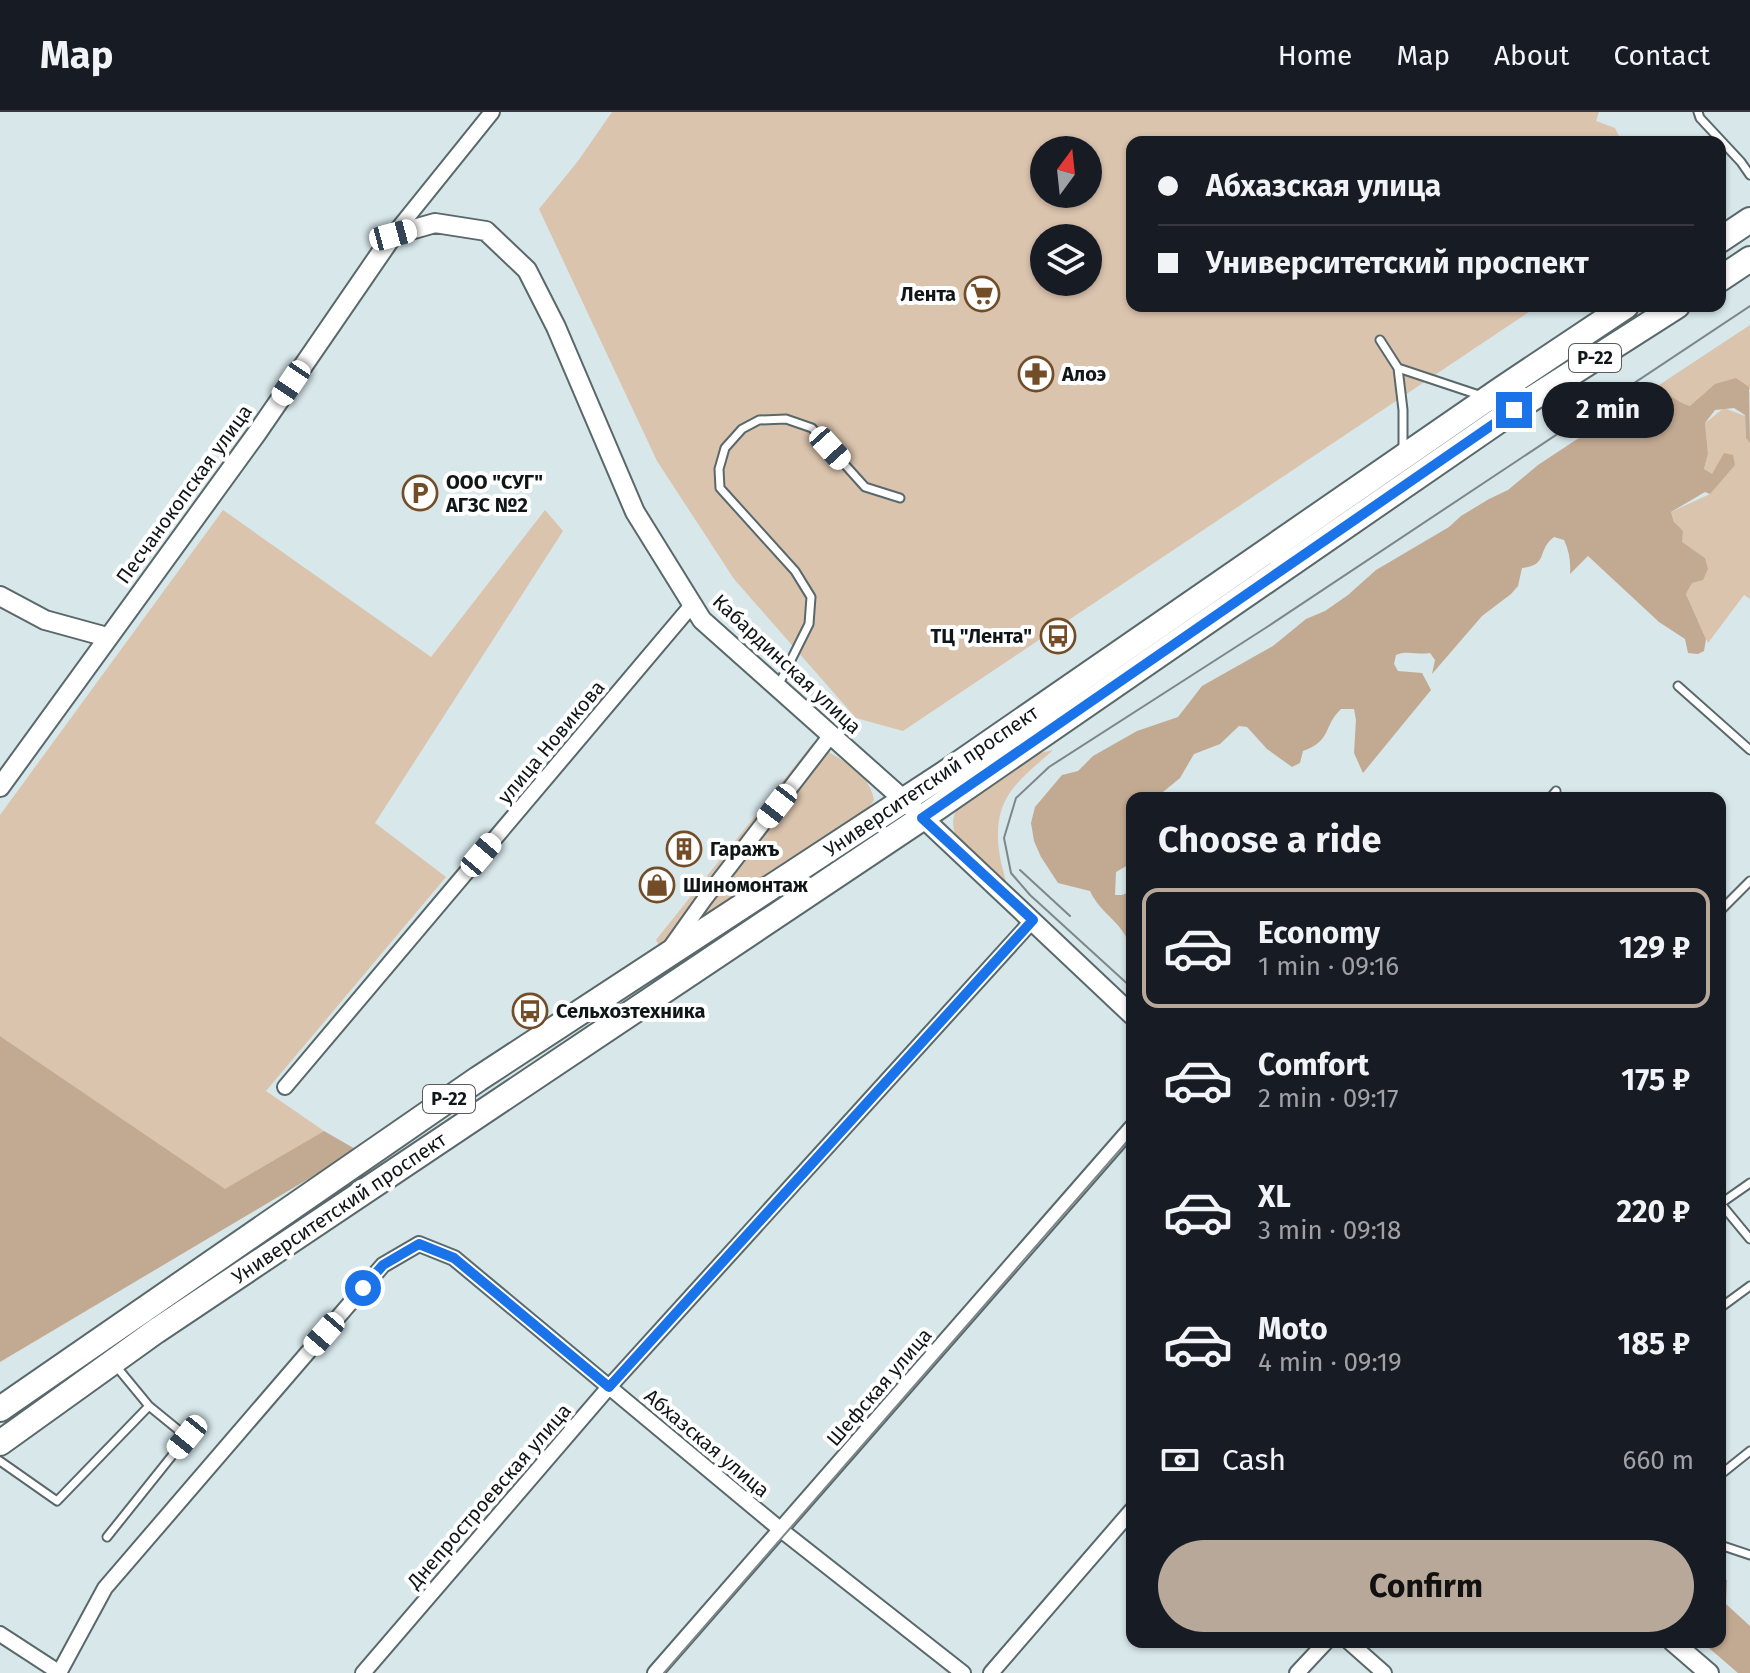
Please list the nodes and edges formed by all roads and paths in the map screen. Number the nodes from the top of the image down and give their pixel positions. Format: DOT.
graph roads {
  1 [pos="492,112"];
  2 [pos="1698,112"];
  3 [pos="1717,136"];
  4 [pos="1726,146"];
  5 [pos="1750,175"];
  6 [pos="1750,220"];
  7 [pos="393,235"];
  8 [pos="1726,236"];
  9 [pos="1750,259"];
  10 [pos="1726,275"];
  11 [pos="1618,312"];
  12 [pos="1666,312"];
  13 [pos="1380,340"];
  14 [pos="1398,368"];
  15 [pos="1501,399"];
  16 [pos="1403,459"];
  17 [pos="900,498"];
  18 [pos="0,596"];
  19 [pos="692,605"];
  20 [pos="107,637"];
  21 [pos="1678,686"];
  22 [pos="777,687"];
  23 [pos="831,735"];
  24 [pos="1750,750"];
  25 [pos="0,787"];
  26 [pos="904,800"];
  27 [pos="922,818"];
  28 [pos="1750,881"];
  29 [pos="1726,905"];
  30 [pos="1033,920"];
  31 [pos="663,959"];
  32 [pos="1126,1009"];
  33 [pos="285,1087"];
  34 [pos="1126,1134"];
  35 [pos="1750,1183"];
  36 [pos="1726,1200"];
  37 [pos="1726,1211"];
  38 [pos="1750,1239"];
  39 [pos="1750,1286"];
  40 [pos="1726,1304"];
  41 [pos="113,1362"];
  42 [pos="609,1387"];
  43 [pos="149,1406"];
  44 [pos="0,1409"];
  45 [pos="0,1443"];
  46 [pos="1750,1451"];
  47 [pos="0,1461"];
  48 [pos="1726,1470"];
  49 [pos="1126,1517"];
  50 [pos="781,1530"];
  51 [pos="107,1537"];
  52 [pos="1726,1547"];
  53 [pos="1750,1555"];
  54 [pos="0,1634"];
  55 [pos="1320,1648"];
  56 [pos="1356,1648"];
  57 [pos="1680,1648"];
  58 [pos="59,1673"];
  59 [pos="363,1673"];
  60 [pos="655,1673"];
  61 [pos="963,1673"];
  62 [pos="991,1673"];
  63 [pos="1297,1673"];
  64 [pos="1384,1673"];
  65 [pos="1709,1673"];
  1 -- 7 [label="street, Песчанокопская улица"];
  2 -- 3 [label="lane"];
  4 -- 5 [label="lane"];
  6 -- 8 [label="highway"];
  7 -- 19 [label="street, Кабардинская улица"];
  7 -- 20 [label="street, Песчанокопская улица"];
  9 -- 10 [label="highway"];
  11 -- 15 [label="highway, Р-22"];
  12 -- 15 [label="highway, Р-22"];
  13 -- 14 [label="lane"];
  14 -- 15 [label="lane"];
  14 -- 16 [label="lane"];
  15 -- 16 [label="highway, Университетский проспект / Р-22"];
  15 -- 27 [label="highway, Университетский проспект / Р-22"];
  16 -- 26 [label="highway, Университетский проспект / Р-22"];
  17 -- 22 [label="lane"];
  18 -- 20 [label="street"];
  19 -- 22 [label="street, Кабардинская улица"];
  19 -- 33 [label="street, улица Новикова"];
  20 -- 25 [label="street, Песчанокопская улица"];
  21 -- 24 [label="lane"];
  22 -- 23 [label="street, Кабардинская улица"];
  23 -- 26 [label="street, Кабардинская улица"];
  23 -- 31 [label="street"];
  26 -- 27 [label="street, Кабардинская улица"];
  26 -- 31 [label="highway, Университетский проспект / Р-22"];
  27 -- 30 [label="street, Кабардинская улица"];
  27 -- 41 [label="highway, Университетский проспект / Р-22"];
  28 -- 29 [label="lane"];
  30 -- 32 [label="street, Кабардинская улица"];
  30 -- 42 [label="street, Днепростроевская улица"];
  31 -- 44 [label="highway, Университетский проспект / Р-22"];
  34 -- 50 [label="street, Шефская улица"];
  35 -- 36 [label="lane"];
  37 -- 38 [label="lane"];
  39 -- 40 [label="lane"];
  41 -- 43 [label="lane"];
  41 -- 45 [label="highway, Университетский проспект / Р-22"];
  42 -- 50 [label="street, Абхазская улица"];
  42 -- 58 [label="street, Абхазская улица"];
  42 -- 59 [label="street, Днепростроевская улица"];
  43 -- 47 [label="lane"];
  43 -- 51 [label="lane"];
  46 -- 48 [label="lane"];
  49 -- 62 [label="street"];
  50 -- 60 [label="street, Шефская улица"];
  50 -- 61 [label="street, Абхазская улица"];
  52 -- 53 [label="lane"];
  54 -- 58 [label="street"];
  55 -- 63 [label="street"];
  56 -- 64 [label="street"];
  57 -- 65 [label="street"];
}
